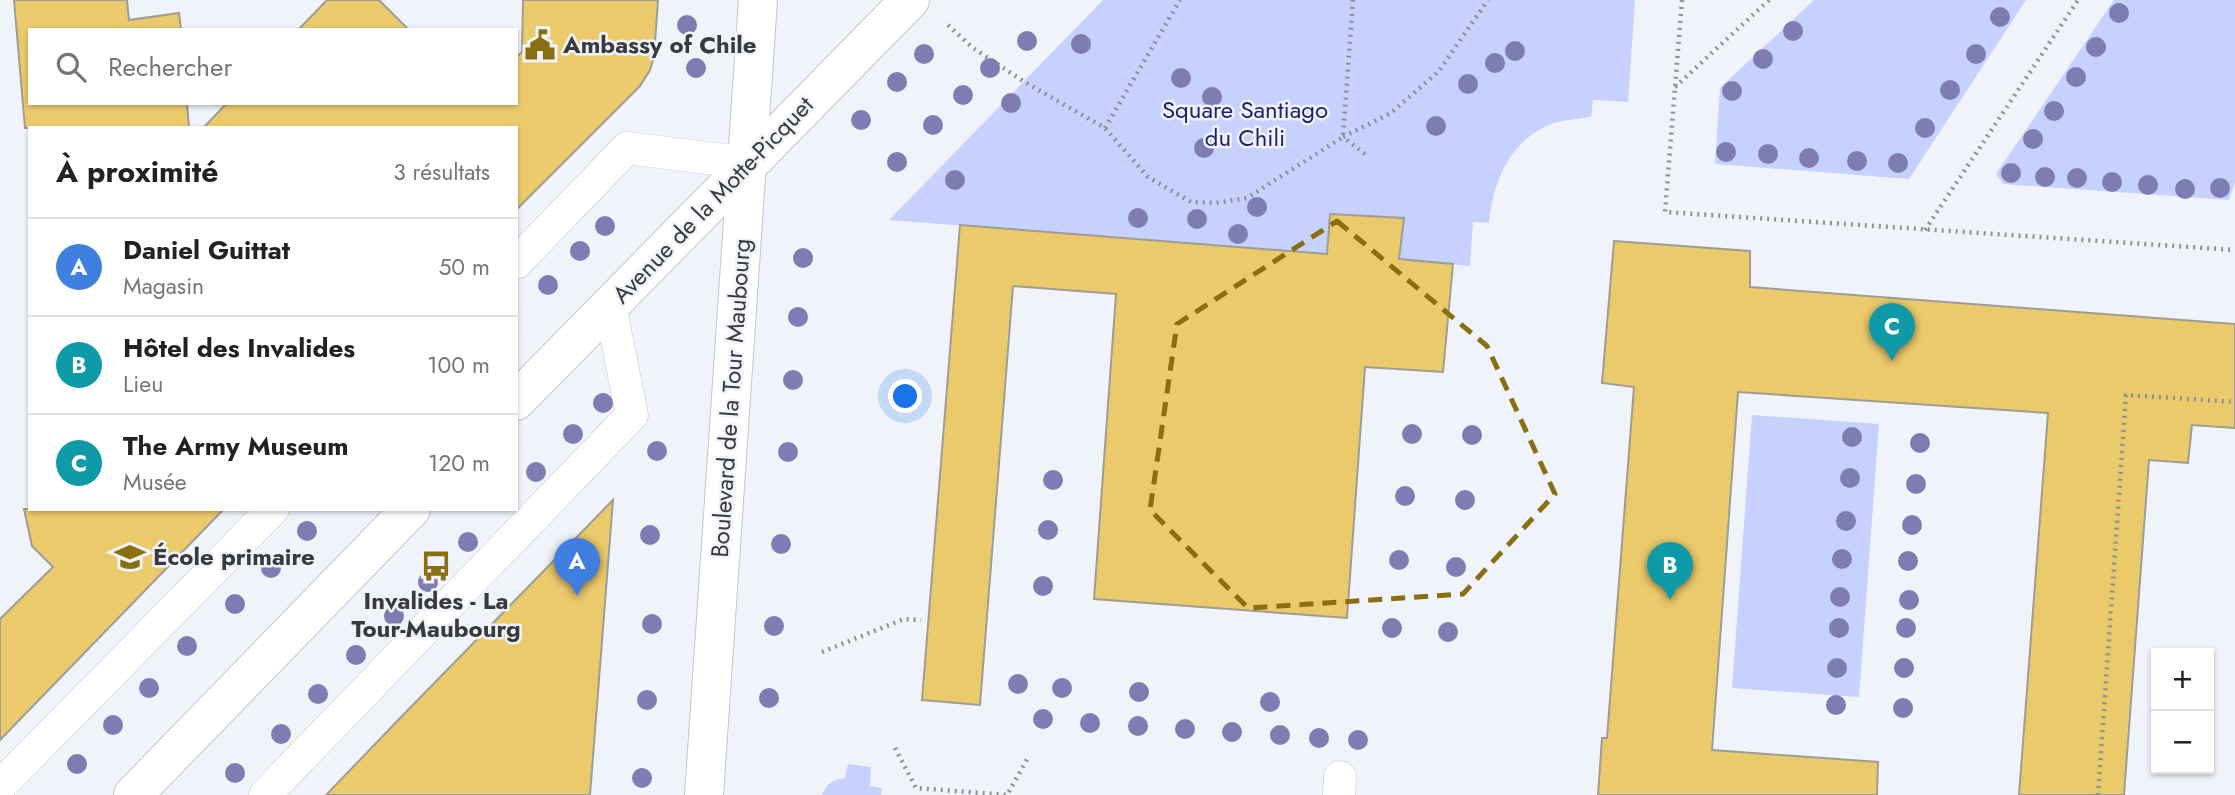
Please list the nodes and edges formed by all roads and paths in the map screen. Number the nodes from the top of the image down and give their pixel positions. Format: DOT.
graph roads {
  1 [pos="758,0"];
  2 [pos="910,0"];
  3 [pos="1180,0"];
  4 [pos="1353,0"];
  5 [pos="1488,0"];
  6 [pos="1682,0"];
  7 [pos="1769,0"];
  8 [pos="2078,0"];
  9 [pos="945,22"];
  10 [pos="1675,87"];
  11 [pos="1105,128"];
  12 [pos="1343,137"];
  13 [pos="1365,153"];
  14 [pos="748,163"];
  15 [pos="1925,230"];
  16 [pos="2235,250"];
  17 [pos="518,261"];
  18 [pos="610,305"];
  19 [pos="518,399"];
  20 [pos="2235,402"];
  21 [pos="271,511"];
  22 [pos="409,511"];
  23 [pos="920,620"];
  24 [pos="822,652"];
  25 [pos="895,748"];
  26 [pos="1029,757"];
  27 [pos="0,786"];
  28 [pos="983,794"];
  29 [pos="133,795"];
  30 [pos="265,795"];
  31 [pos="704,795"];
  32 [pos="2098,795"];
  1 -- 14 [label="main road, Boulevard de la Tour Maubourg"];
  2 -- 14 [label="main road, Avenue de la Motte-Picquet"];
  3 -- 11 [label="path"];
  4 -- 12 [label="path"];
  5 -- 12 [label="path"];
  6 -- 10 [label="path"];
  7 -- 10 [label="path"];
  8 -- 15 [label="path"];
  9 -- 11 [label="path"];
  10 -- 15 [label="path"];
  11 -- 12 [label="path"];
  12 -- 13 [label="path"];
  14 -- 17 [label="lane"];
  14 -- 18 [label="main road, Avenue de la Motte-Picquet"];
  14 -- 31 [label="main road, Boulevard de la Tour Maubourg"];
  15 -- 16 [label="path"];
  18 -- 19 [label="main road, Avenue de la Motte-Picquet"];
  18 -- 30 [label="lane"];
  20 -- 32 [label="path"];
  21 -- 27 [label="lane"];
  22 -- 29 [label="main road"];
  23 -- 24 [label="path"];
  25 -- 28 [label="path"];
  26 -- 28 [label="path"];
}
